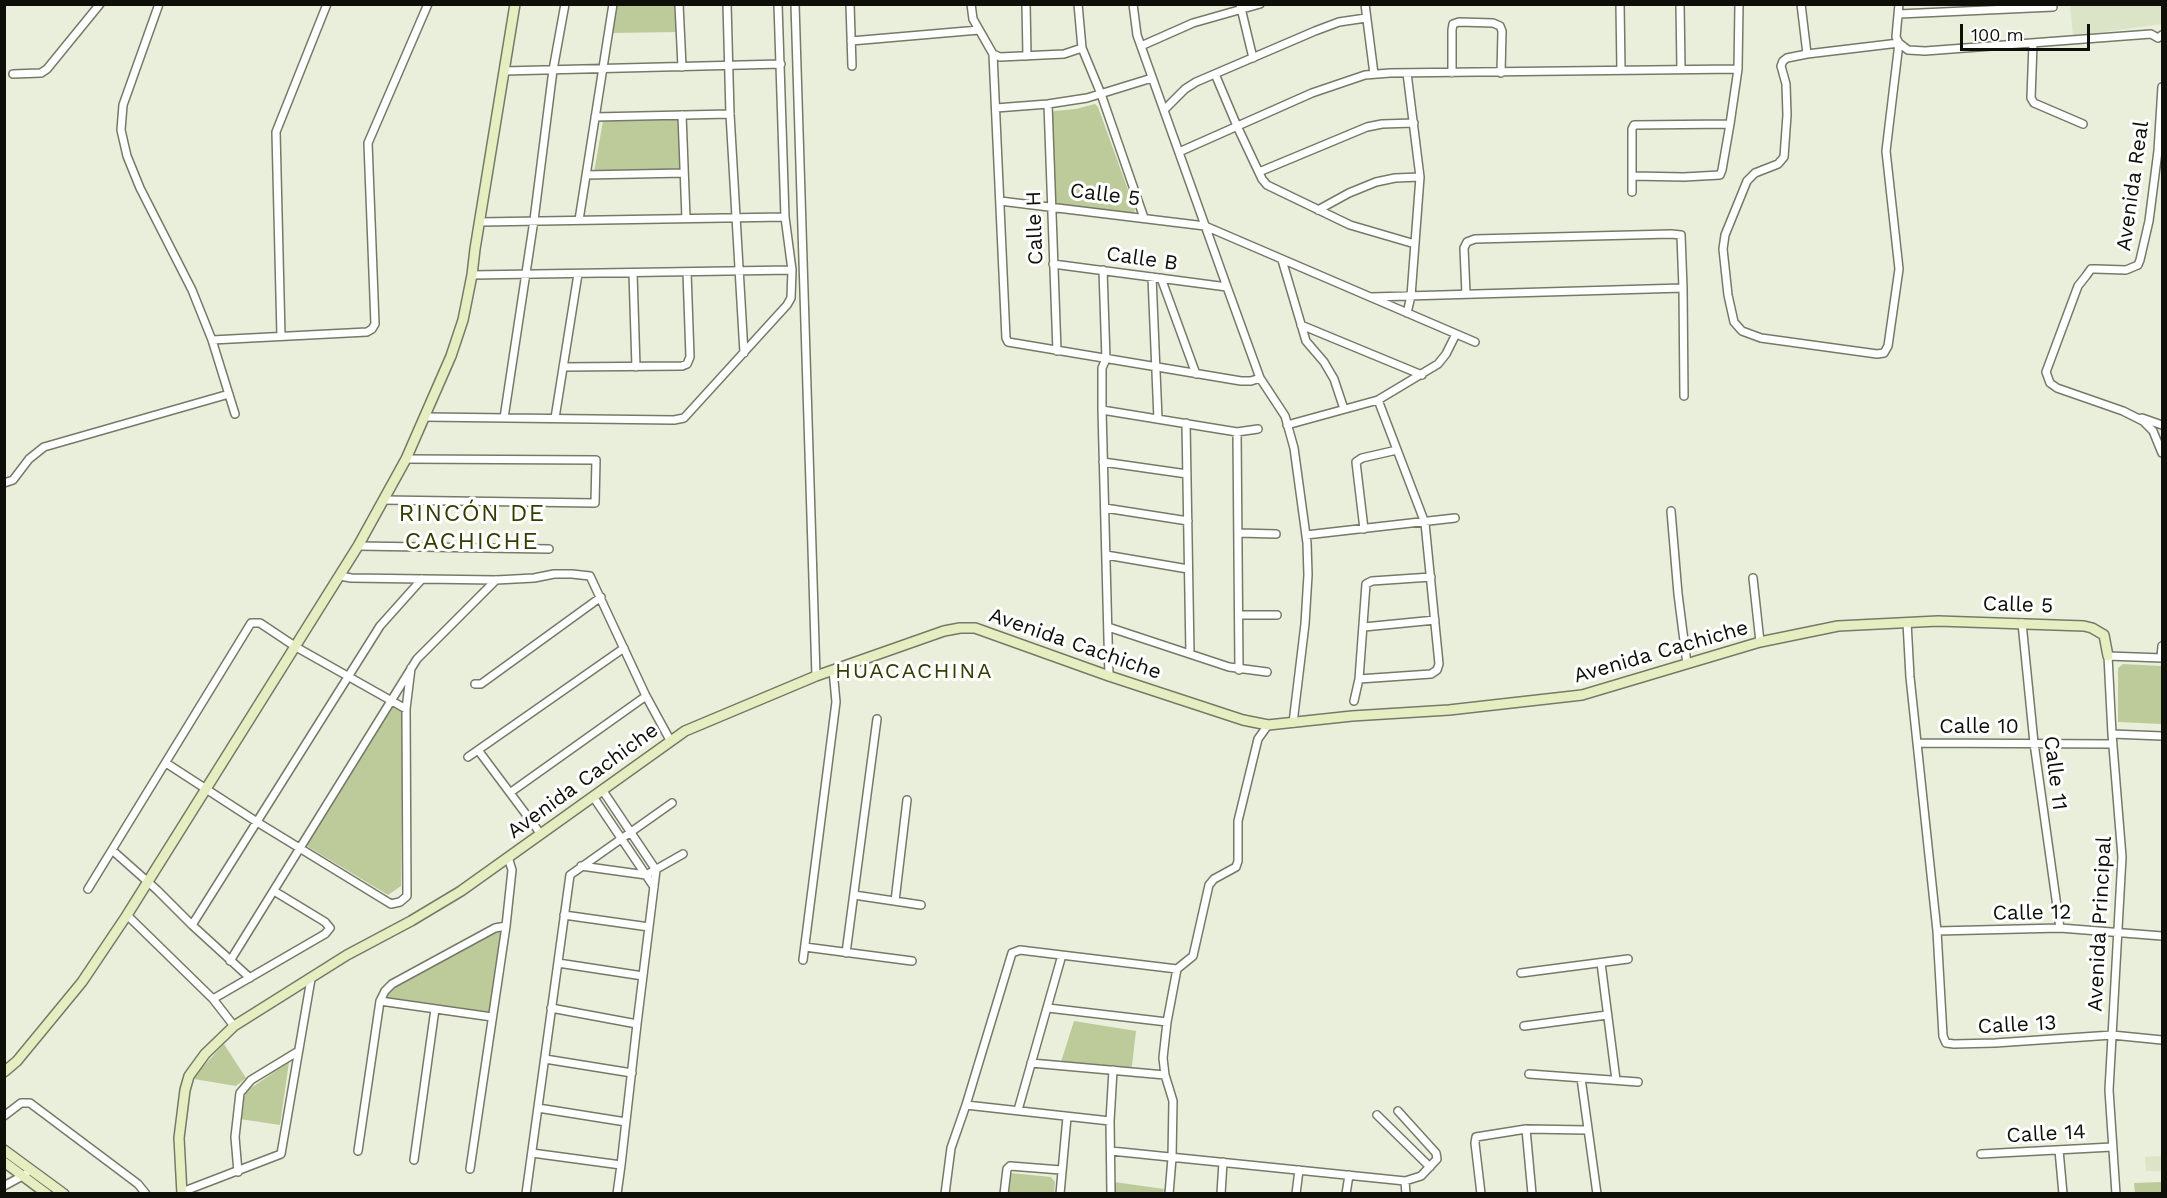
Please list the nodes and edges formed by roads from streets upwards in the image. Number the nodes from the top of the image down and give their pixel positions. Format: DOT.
graph roads {
  1 [pos="100,4"];
  2 [pos="159,4"];
  3 [pos="327,4"];
  4 [pos="428,4"];
  5 [pos="515,4"];
  6 [pos="565,4"];
  7 [pos="613,4"];
  8 [pos="679,4"];
  9 [pos="727,4"];
  10 [pos="778,4"];
  11 [pos="795,4"];
  12 [pos="850,4"];
  13 [pos="971,4"];
  14 [pos="1026,4"];
  15 [pos="1078,4"];
  16 [pos="1133,4"];
  17 [pos="1260,4"];
  18 [pos="1365,4"];
  19 [pos="1620,4"];
  20 [pos="1680,4"];
  21 [pos="1739,4"];
  22 [pos="1801,4"];
  23 [pos="1899,4"];
  24 [pos="1240,6"];
  25 [pos="2053,7"];
  26 [pos="1899,14"];
  27 [pos="1366,18"];
  28 [pos="979,30"];
  29 [pos="2161,39"];
  30 [pos="851,41"];
  31 [pos="1899,43"];
  32 [pos="2033,44"];
  33 [pos="1141,46"];
  34 [pos="1082,48"];
  35 [pos="993,54"];
  36 [pos="1808,54"];
  37 [pos="1027,56"];
  38 [pos="1253,58"];
  39 [pos="781,64"];
  40 [pos="729,66"];
  41 [pos="852,66"];
  42 [pos="681,67"];
  43 [pos="603,69"];
  44 [pos="1681,69"];
  45 [pos="1738,69"];
  46 [pos="553,70"];
  47 [pos="1621,70"];
  48 [pos="504,71"];
  49 [pos="1407,73"];
  50 [pos="1452,73"];
  51 [pos="1501,73"];
  52 [pos="13,74"];
  53 [pos="1215,74"];
  54 [pos="1374,74"];
  55 [pos="1152,78"];
  56 [pos="2163,87"];
  57 [pos="1101,94"];
  58 [pos="1048,104"];
  59 [pos="996,108"];
  60 [pos="1164,110"];
  61 [pos="730,114"];
  62 [pos="682,115"];
  63 [pos="595,117"];
  64 [pos="1414,123"];
  65 [pos="1731,124"];
  66 [pos="2083,124"];
  67 [pos="1237,126"];
  68 [pos="1179,152"];
  69 [pos="2160,161"];
  70 [pos="1259,172"];
  71 [pos="684,174"];
  72 [pos="586,175"];
  73 [pos="1632,176"];
  74 [pos="1420,177"];
  75 [pos="1632,192"];
  76 [pos="1000,201"];
  77 [pos="1051,207"];
  78 [pos="1318,210"];
  79 [pos="737,217"];
  80 [pos="785,217"];
  81 [pos="686,218"];
  82 [pos="1144,218"];
  83 [pos="534,220"];
  84 [pos="579,220"];
  85 [pos="480,222"];
  86 [pos="1205,226"];
  87 [pos="1415,244"];
  88 [pos="1282,260"];
  89 [pos="1053,264"];
  90 [pos="792,270"];
  91 [pos="1104,270"];
  92 [pos="740,271"];
  93 [pos="687,272"];
  94 [pos="633,273"];
  95 [pos="525,274"];
  96 [pos="578,274"];
  97 [pos="472,275"];
  98 [pos="1152,277"];
  99 [pos="1161,278"];
  100 [pos="1227,287"];
  101 [pos="1683,288"];
  102 [pos="1466,294"];
  103 [pos="1411,296"];
  104 [pos="1369,297"];
  105 [pos="1407,313"];
  106 [pos="1301,325"];
  107 [pos="1456,334"];
  108 [pos="281,336"];
  109 [pos="212,340"];
  110 [pos="1475,342"];
  111 [pos="1057,351"];
  112 [pos="744,353"];
  113 [pos="1106,359"];
  114 [pos="563,367"];
  115 [pos="636,367"];
  116 [pos="1156,367"];
  117 [pos="1196,374"];
  118 [pos="1422,375"];
  119 [pos="1260,378"];
  120 [pos="229,394"];
  121 [pos="1684,396"];
  122 [pos="1378,400"];
  123 [pos="1344,409"];
  124 [pos="1102,410"];
  125 [pos="235,414"];
  126 [pos="2134,416"];
  127 [pos="425,417"];
  128 [pos="504,418"];
  129 [pos="555,418"];
  130 [pos="1158,419"];
  131 [pos="1186,423"];
  132 [pos="1287,424"];
  133 [pos="2163,425"];
  134 [pos="1258,429"];
  135 [pos="1237,432"];
  136 [pos="1397,450"];
  137 [pos="2163,453"];
  138 [pos="406,459"];
  139 [pos="1104,462"];
  140 [pos="1187,474"];
  141 [pos="4,483"];
  142 [pos="383,500"];
  143 [pos="1105,508"];
  144 [pos="1671,511"];
  145 [pos="1455,518"];
  146 [pos="1188,521"];
  147 [pos="1425,523"];
  148 [pos="1364,529"];
  149 [pos="1239,533"];
  150 [pos="1276,534"];
  151 [pos="1306,535"];
  152 [pos="358,546"];
  153 [pos="549,549"];
  154 [pos="1106,555"];
  155 [pos="1188,569"];
  156 [pos="340,576"];
  157 [pos="1431,577"];
  158 [pos="1753,578"];
  159 [pos="422,579"];
  160 [pos="496,580"];
  161 [pos="601,597"];
  162 [pos="1240,615"];
  163 [pos="1276,615"];
  164 [pos="1435,620"];
  165 [pos="1907,621"];
  166 [pos="2022,623"];
  167 [pos="1108,627"];
  168 [pos="1364,627"];
  169 [pos="1760,642"];
  170 [pos="2163,646"];
  171 [pos="296,647"];
  172 [pos="624,648"];
  173 [pos="1190,654"];
  174 [pos="2108,656"];
  175 [pos="2162,658"];
  176 [pos="1687,664"];
  177 [pos="411,668"];
  178 [pos="1239,669"];
  179 [pos="833,670"];
  180 [pos="1267,672"];
  181 [pos="348,675"];
  182 [pos="816,676"];
  183 [pos="1109,676"];
  184 [pos="1359,679"];
  185 [pos="475,684"];
  186 [pos="646,696"];
  187 [pos="392,700"];
  188 [pos="1354,701"];
  189 [pos="406,709"];
  190 [pos="877,719"];
  191 [pos="1293,723"];
  192 [pos="1268,725"];
  193 [pos="2112,734"];
  194 [pos="2163,736"];
  195 [pos="670,740"];
  196 [pos="1917,743"];
  197 [pos="2034,743"];
  198 [pos="2113,744"];
  199 [pos="478,750"];
  200 [pos="468,758"];
  201 [pos="166,763"];
  202 [pos="207,790"];
  203 [pos="603,791"];
  204 [pos="511,792"];
  205 [pos="594,798"];
  206 [pos="907,800"];
  207 [pos="672,803"];
  208 [pos="257,822"];
  209 [pos="540,832"];
  210 [pos="630,832"];
  211 [pos="621,838"];
  212 [pos="301,847"];
  213 [pos="112,850"];
  214 [pos="683,854"];
  215 [pos="508,857"];
  216 [pos="581,866"];
  217 [pos="656,870"];
  218 [pos="646,875"];
  219 [pos="148,882"];
  220 [pos="654,887"];
  221 [pos="88,889"];
  222 [pos="274,891"];
  223 [pos="854,895"];
  224 [pos="895,901"];
  225 [pos="921,905"];
  226 [pos="127,915"];
  227 [pos="564,915"];
  228 [pos="192,925"];
  229 [pos="506,926"];
  230 [pos="649,927"];
  231 [pos="2060,928"];
  232 [pos="1937,931"];
  233 [pos="2119,931"];
  234 [pos="2163,936"];
  235 [pos="805,947"];
  236 [pos="846,953"];
  237 [pos="1062,955"];
  238 [pos="1628,959"];
  239 [pos="803,960"];
  240 [pos="230,961"];
  241 [pos="912,962"];
  242 [pos="558,963"];
  243 [pos="1601,963"];
  244 [pos="1177,969"];
  245 [pos="1521,973"];
  246 [pos="643,976"];
  247 [pos="250,978"];
  248 [pos="311,978"];
  249 [pos="213,999"];
  250 [pos="380,1000"];
  251 [pos="551,1008"];
  252 [pos="1048,1008"];
  253 [pos="435,1009"];
  254 [pos="1607,1015"];
  255 [pos="492,1017"];
  256 [pos="1167,1022"];
  257 [pos="637,1024"];
  258 [pos="234,1026"];
  259 [pos="1524,1026"];
  260 [pos="2112,1035"];
  261 [pos="2163,1040"];
  262 [pos="297,1052"];
  263 [pos="544,1059"];
  264 [pos="1031,1063"];
  265 [pos="1113,1070"];
  266 [pos="4,1072"];
  267 [pos="632,1073"];
  268 [pos="1529,1074"];
  269 [pos="1165,1075"];
  270 [pos="1581,1078"];
  271 [pos="1616,1080"];
  272 [pos="1638,1082"];
  273 [pos="966,1105"];
  274 [pos="538,1108"];
  275 [pos="1018,1110"];
  276 [pos="1398,1111"];
  277 [pos="1377,1115"];
  278 [pos="4,1116"];
  279 [pos="1067,1117"];
  280 [pos="1110,1121"];
  281 [pos="626,1122"];
  282 [pos="1526,1129"];
  283 [pos="1587,1130"];
  284 [pos="2112,1147"];
  285 [pos="4,1150"];
  286 [pos="2059,1150"];
  287 [pos="358,1151"];
  288 [pos="1111,1151"];
  289 [pos="532,1153"];
  290 [pos="1981,1154"];
  291 [pos="1172,1158"];
  292 [pos="414,1160"];
  293 [pos="4,1162"];
  294 [pos="1223,1162"];
  295 [pos="621,1165"];
  296 [pos="1430,1167"];
  297 [pos="470,1168"];
  298 [pos="31,1169"];
  299 [pos="1061,1170"];
  300 [pos="1299,1170"];
  301 [pos="238,1172"];
  302 [pos="1349,1175"];
  303 [pos="24,1176"];
  304 [pos="1405,1181"];
  305 [pos="4,1186"];
  306 [pos="182,1193"];
  307 [pos="47,1194"];
  308 [pos="63,1194"];
  309 [pos="146,1194"];
  310 [pos="526,1194"];
  311 [pos="618,1194"];
  312 [pos="945,1194"];
  313 [pos="1004,1194"];
  314 [pos="1059,1194"];
  315 [pos="1111,1194"];
  316 [pos="1169,1194"];
  317 [pos="1221,1194"];
  318 [pos="1296,1194"];
  319 [pos="1346,1194"];
  320 [pos="1406,1194"];
  321 [pos="1481,1194"];
  322 [pos="1533,1194"];
  323 [pos="1597,1194"];
  324 [pos="2063,1194"];
  325 [pos="2116,1194"];
  1 -- 52 [label="street"];
  2 -- 109 [label="street"];
  3 -- 108 [label="street"];
  4 -- 108 [label="street"];
  5 -- 48 [label="street"];
  6 -- 46 [label="street"];
  7 -- 43 [label="street"];
  8 -- 42 [label="street"];
  9 -- 40 [label="street"];
  10 -- 39 [label="street"];
  11 -- 182 [label="street"];
  12 -- 30 [label="street"];
  13 -- 28 [label="street"];
  14 -- 37 [label="street"];
  15 -- 34 [label="street"];
  16 -- 33 [label="street"];
  17 -- 24 [label="street"];
  18 -- 27 [label="street"];
  19 -- 47 [label="street"];
  20 -- 44 [label="street"];
  21 -- 45 [label="street"];
  22 -- 36 [label="street"];
  23 -- 26 [label="street"];
  24 -- 33 [label="street"];
  24 -- 38 [label="street"];
  25 -- 26 [label="street"];
  26 -- 31 [label="street"];
  27 -- 38 [label="street"];
  27 -- 54 [label="street"];
  28 -- 30 [label="street"];
  28 -- 35 [label="street"];
  29 -- 32 [label="street"];
  30 -- 41 [label="street"];
  31 -- 32 [label="street"];
  31 -- 36 [label="street"];
  31 -- 36 [label="street"];
  32 -- 66 [label="street"];
  33 -- 55 [label="street"];
  34 -- 37 [label="street"];
  34 -- 57 [label="street"];
  35 -- 37 [label="street"];
  35 -- 59 [label="street"];
  38 -- 53 [label="street"];
  39 -- 40 [label="street"];
  39 -- 80 [label="street"];
  40 -- 42 [label="street"];
  40 -- 61 [label="street"];
  42 -- 43 [label="street"];
  43 -- 46 [label="street"];
  43 -- 63 [label="street"];
  44 -- 45 [label="street"];
  44 -- 47 [label="street"];
  45 -- 65 [label="street"];
  46 -- 48 [label="street"];
  46 -- 83 [label="street"];
  47 -- 51 [label="street"];
  48 -- 85 [label="street"];
  49 -- 50 [label="street"];
  49 -- 54 [label="street"];
  49 -- 64 [label="street"];
  50 -- 51 [label="street"];
  50 -- 51 [label="street"];
  53 -- 60 [label="street"];
  53 -- 67 [label="street"];
  54 -- 67 [label="street"];
  55 -- 57 [label="street"];
  55 -- 60 [label="street"];
  56 -- 69 [label="street, Avenida Real"];
  57 -- 58 [label="street"];
  57 -- 82 [label="street"];
  58 -- 59 [label="street"];
  58 -- 77 [label="street, Calle H"];
  59 -- 76 [label="street"];
  60 -- 68 [label="street"];
  61 -- 62 [label="street"];
  61 -- 79 [label="street"];
  62 -- 63 [label="street"];
  62 -- 71 [label="street"];
  63 -- 72 [label="street"];
  64 -- 70 [label="street"];
  64 -- 74 [label="street"];
  65 -- 73 [label="street"];
  65 -- 73 [label="street"];
  67 -- 68 [label="street"];
  67 -- 70 [label="street"];
  68 -- 86 [label="street"];
  69 -- 126 [label="street, Avenida Real"];
  70 -- 78 [label="street"];
  71 -- 72 [label="street"];
  71 -- 81 [label="street"];
  72 -- 84 [label="street"];
  73 -- 75 [label="street"];
  74 -- 78 [label="street"];
  74 -- 87 [label="street"];
  76 -- 77 [label="street, Calle 5"];
  76 -- 111 [label="street"];
  77 -- 82 [label="street, Calle 5"];
  77 -- 89 [label="street, Calle H"];
  78 -- 87 [label="street"];
  79 -- 80 [label="street"];
  79 -- 81 [label="street"];
  79 -- 92 [label="street"];
  80 -- 90 [label="street"];
  81 -- 84 [label="street"];
  82 -- 86 [label="street, Calle 5"];
  83 -- 84 [label="street"];
  83 -- 85 [label="street"];
  83 -- 95 [label="street"];
  85 -- 97 [label="street"];
  86 -- 88 [label="street, Calle 5"];
  86 -- 100 [label="street"];
  87 -- 103 [label="street"];
  88 -- 104 [label="street, Calle 5"];
  88 -- 106 [label="street"];
  89 -- 91 [label="street, Calle B"];
  89 -- 111 [label="street, Calle H"];
  90 -- 92 [label="street"];
  90 -- 112 [label="street"];
  91 -- 98 [label="street, Calle B"];
  91 -- 113 [label="street"];
  92 -- 93 [label="street"];
  92 -- 112 [label="street"];
  93 -- 94 [label="street"];
  93 -- 115 [label="street"];
  94 -- 96 [label="street"];
  94 -- 115 [label="street"];
  95 -- 96 [label="street"];
  95 -- 97 [label="street"];
  95 -- 128 [label="street"];
  96 -- 114 [label="street"];
  97 -- 127 [label="street"];
  98 -- 99 [label="street, Calle B"];
  98 -- 116 [label="street"];
  99 -- 100 [label="street, Calle B"];
  99 -- 117 [label="street"];
  100 -- 119 [label="street"];
  101 -- 102 [label="street"];
  101 -- 102 [label="street"];
  101 -- 121 [label="street"];
  102 -- 103 [label="street"];
  103 -- 104 [label="street"];
  103 -- 105 [label="street"];
  104 -- 105 [label="street, Calle 5"];
  105 -- 107 [label="street, Calle 5"];
  106 -- 118 [label="street"];
  106 -- 123 [label="street"];
  107 -- 110 [label="street, Calle 5"];
  107 -- 118 [label="street"];
  108 -- 109 [label="street"];
  109 -- 120 [label="street"];
  111 -- 113 [label="street"];
  112 -- 129 [label="street"];
  113 -- 116 [label="street"];
  113 -- 124 [label="street"];
  114 -- 115 [label="street"];
  114 -- 129 [label="street"];
  116 -- 117 [label="street"];
  116 -- 130 [label="street"];
  117 -- 119 [label="street"];
  118 -- 122 [label="street"];
  119 -- 132 [label="street"];
  120 -- 125 [label="street"];
  120 -- 141 [label="street"];
  122 -- 123 [label="street"];
  122 -- 136 [label="street"];
  123 -- 132 [label="street"];
  124 -- 130 [label="street"];
  124 -- 139 [label="street"];
  126 -- 133 [label="street"];
  126 -- 137 [label="street, Avenida Real"];
  127 -- 128 [label="street"];
  127 -- 138 [label="street"];
  128 -- 129 [label="street"];
  130 -- 131 [label="street"];
  131 -- 135 [label="street"];
  131 -- 140 [label="street"];
  132 -- 151 [label="street"];
  134 -- 135 [label="street"];
  135 -- 149 [label="street"];
  136 -- 147 [label="street"];
  136 -- 148 [label="street"];
  138 -- 142 [label="street"];
  138 -- 142 [label="street"];
  139 -- 140 [label="street"];
  139 -- 143 [label="street"];
  140 -- 146 [label="street"];
  142 -- 152 [label="street"];
  143 -- 146 [label="street"];
  143 -- 154 [label="street"];
  144 -- 176 [label="street"];
  145 -- 147 [label="street"];
  146 -- 155 [label="street"];
  147 -- 148 [label="street"];
  147 -- 157 [label="street"];
  148 -- 151 [label="street"];
  149 -- 150 [label="street"];
  149 -- 162 [label="street"];
  151 -- 191 [label="street"];
  152 -- 153 [label="street"];
  152 -- 156 [label="street"];
  154 -- 155 [label="street"];
  154 -- 167 [label="street"];
  155 -- 173 [label="street"];
  156 -- 159 [label="street"];
  156 -- 171 [label="street"];
  157 -- 164 [label="street"];
  157 -- 168 [label="street"];
  158 -- 169 [label="street"];
  159 -- 160 [label="street"];
  159 -- 181 [label="street"];
  160 -- 161 [label="street"];
  160 -- 177 [label="street"];
  161 -- 172 [label="street"];
  161 -- 185 [label="street"];
  162 -- 163 [label="street"];
  162 -- 178 [label="street"];
  164 -- 168 [label="street"];
  164 -- 184 [label="street"];
  165 -- 166 [label="street, Calle 5"];
  165 -- 169 [label="street, Avenida Cachiche"];
  165 -- 196 [label="street"];
  166 -- 174 [label="street, Calle 5"];
  166 -- 197 [label="street, Calle 11"];
  167 -- 173 [label="street"];
  167 -- 183 [label="street"];
  168 -- 184 [label="street"];
  169 -- 176 [label="street, Avenida Cachiche"];
  170 -- 175 [label="street"];
  171 -- 181 [label="street"];
  171 -- 201 [label="street"];
  171 -- 202 [label="street"];
  172 -- 186 [label="street"];
  172 -- 199 [label="street"];
  173 -- 178 [label="street"];
  174 -- 175 [label="street"];
  174 -- 193 [label="street, Avenida Principal"];
  176 -- 191 [label="street, Avenida Cachiche"];
  177 -- 187 [label="street"];
  177 -- 189 [label="street"];
  178 -- 180 [label="street"];
  179 -- 182 [label="street, Avenida Cachiche"];
  179 -- 183 [label="street, Avenida Cachiche"];
  179 -- 235 [label="street"];
  181 -- 187 [label="street"];
  181 -- 208 [label="street"];
  182 -- 195 [label="street, Avenida Cachiche"];
  183 -- 192 [label="street, Avenida Cachiche"];
  184 -- 188 [label="street"];
  186 -- 195 [label="street"];
  186 -- 204 [label="street"];
  187 -- 189 [label="street"];
  187 -- 212 [label="street"];
  189 -- 212 [label="street"];
  190 -- 223 [label="street"];
  191 -- 192 [label="street, Avenida Cachiche"];
  192 -- 244 [label="street"];
  193 -- 194 [label="street"];
  193 -- 198 [label="street, Avenida Principal"];
  195 -- 203 [label="street, Avenida Cachiche"];
  196 -- 197 [label="street, Calle 10"];
  196 -- 232 [label="street"];
  197 -- 198 [label="street, Calle 10"];
  197 -- 231 [label="street, Calle 11"];
  198 -- 233 [label="street, Avenida Principal"];
  199 -- 200 [label="street"];
  199 -- 204 [label="street"];
  201 -- 202 [label="street"];
  201 -- 213 [label="street"];
  202 -- 208 [label="street"];
  202 -- 219 [label="street"];
  203 -- 205 [label="street, Avenida Cachiche"];
  203 -- 210 [label="street"];
  204 -- 209 [label="street"];
  205 -- 209 [label="street, Avenida Cachiche"];
  205 -- 211 [label="street"];
  206 -- 224 [label="street"];
  207 -- 210 [label="street"];
  208 -- 212 [label="street"];
  208 -- 228 [label="street"];
  209 -- 215 [label="street, Avenida Cachiche"];
  210 -- 211 [label="street"];
  210 -- 217 [label="street"];
  211 -- 216 [label="street"];
  211 -- 218 [label="street"];
  212 -- 222 [label="street"];
  213 -- 219 [label="street"];
  213 -- 221 [label="street"];
  214 -- 217 [label="street"];
  215 -- 229 [label="street"];
  215 -- 248 [label="street, Avenida Cachiche"];
  216 -- 218 [label="street"];
  216 -- 227 [label="street"];
  217 -- 218 [label="street"];
  217 -- 220 [label="street"];
  218 -- 220 [label="street"];
  219 -- 226 [label="street"];
  219 -- 228 [label="street"];
  220 -- 230 [label="street"];
  222 -- 240 [label="street"];
  222 -- 247 [label="street"];
  223 -- 224 [label="street"];
  223 -- 236 [label="street"];
  224 -- 225 [label="street"];
  226 -- 249 [label="street"];
  226 -- 266 [label="street"];
  227 -- 230 [label="street"];
  227 -- 242 [label="street"];
  228 -- 240 [label="street"];
  229 -- 250 [label="street"];
  229 -- 255 [label="street"];
  230 -- 246 [label="street"];
  231 -- 232 [label="street, Calle 12"];
  231 -- 233 [label="street, Calle 12"];
  232 -- 260 [label="street, Calle 13"];
  233 -- 234 [label="street, Calle 12"];
  233 -- 260 [label="street, Avenida Principal"];
  235 -- 236 [label="street"];
  235 -- 239 [label="street"];
  236 -- 241 [label="street"];
  237 -- 244 [label="street"];
  237 -- 252 [label="street"];
  237 -- 273 [label="street"];
  238 -- 243 [label="street"];
  240 -- 247 [label="street"];
  242 -- 246 [label="street"];
  242 -- 251 [label="street"];
  243 -- 245 [label="street"];
  243 -- 254 [label="street"];
  244 -- 256 [label="street"];
  246 -- 257 [label="street"];
  247 -- 249 [label="street"];
  248 -- 258 [label="street, Avenida Cachiche"];
  248 -- 262 [label="street"];
  249 -- 258 [label="street"];
  250 -- 253 [label="street"];
  250 -- 287 [label="street"];
  251 -- 257 [label="street"];
  251 -- 263 [label="street"];
  252 -- 256 [label="street"];
  252 -- 264 [label="street"];
  253 -- 255 [label="street"];
  253 -- 292 [label="street"];
  254 -- 259 [label="street"];
  254 -- 271 [label="street"];
  255 -- 297 [label="street"];
  256 -- 269 [label="street"];
  257 -- 267 [label="street"];
  258 -- 306 [label="street, Avenida Cachiche"];
  260 -- 261 [label="street, Calle 13"];
  260 -- 284 [label="street, Avenida Principal"];
  262 -- 301 [label="street"];
  262 -- 301 [label="street"];
  263 -- 267 [label="street"];
  263 -- 274 [label="street"];
  264 -- 265 [label="street"];
  264 -- 275 [label="street"];
  265 -- 269 [label="street"];
  265 -- 280 [label="street"];
  267 -- 281 [label="street"];
  268 -- 270 [label="street"];
  269 -- 291 [label="street"];
  270 -- 271 [label="street"];
  270 -- 283 [label="street"];
  271 -- 272 [label="street"];
  273 -- 275 [label="street"];
  273 -- 312 [label="street"];
  274 -- 281 [label="street"];
  274 -- 289 [label="street"];
  275 -- 279 [label="street"];
  276 -- 296 [label="street"];
  277 -- 296 [label="street"];
  278 -- 309 [label="street"];
  279 -- 280 [label="street"];
  279 -- 299 [label="street"];
  280 -- 288 [label="street"];
  281 -- 295 [label="street"];
  282 -- 283 [label="street"];
  282 -- 321 [label="street"];
  282 -- 322 [label="street"];
  283 -- 323 [label="street"];
  284 -- 286 [label="street, Calle 14"];
  284 -- 325 [label="street, Avenida Principal"];
  285 -- 298 [label="street"];
  286 -- 290 [label="street, Calle 14"];
  286 -- 324 [label="street"];
  288 -- 291 [label="street"];
  288 -- 315 [label="street"];
  289 -- 295 [label="street"];
  289 -- 310 [label="street"];
  291 -- 294 [label="street"];
  291 -- 316 [label="street"];
  293 -- 303 [label="street"];
  294 -- 300 [label="street"];
  294 -- 317 [label="street"];
  295 -- 311 [label="street"];
  296 -- 304 [label="street"];
  298 -- 303 [label="street"];
  298 -- 308 [label="street"];
  299 -- 313 [label="street"];
  299 -- 314 [label="street"];
  300 -- 302 [label="street"];
  300 -- 318 [label="street"];
  301 -- 306 [label="street"];
  302 -- 304 [label="street"];
  302 -- 319 [label="street"];
  303 -- 305 [label="street"];
  303 -- 307 [label="street"];
  304 -- 320 [label="street"];
}
